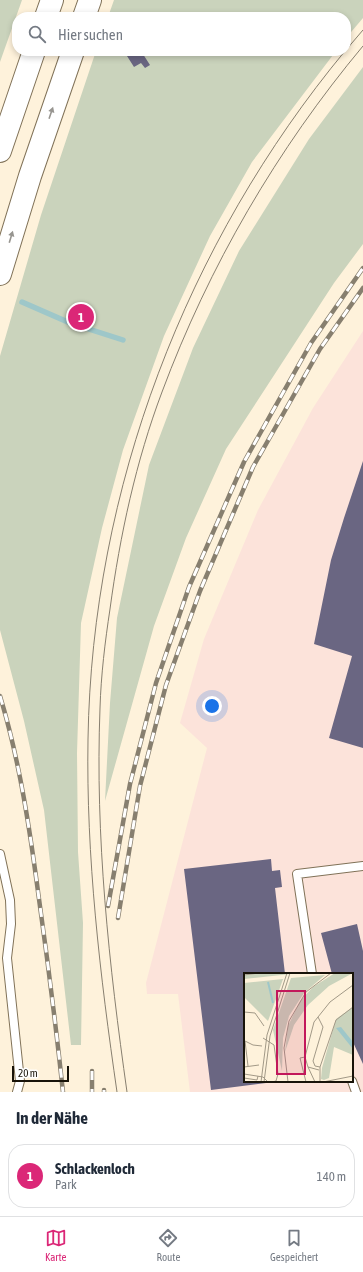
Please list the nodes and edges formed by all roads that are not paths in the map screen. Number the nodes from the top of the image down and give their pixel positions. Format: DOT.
graph roads {
  1 [pos="52,0"];
  2 [pos="90,0"];
  3 [pos="48,12"];
  4 [pos="86,12"];
  5 [pos="32,56"];
  6 [pos="71,56"];
  7 [pos="0,151"];
  8 [pos="0,274"];
  9 [pos="0,854"];
  10 [pos="363,866"];
  11 [pos="312,973"];
  12 [pos="352,1082"];
  13 [pos="17,1092"];
  14 [pos="356,1092"];
  1 -- 3 [label="highway"];
  2 -- 4 [label="highway"];
  5 -- 7 [label="highway"];
  8 -- 6 [label="highway, one-way"];
  9 -- 13 [label="lane"];
  10 -- 11 [label="lane"];
  12 -- 14 [label="lane"];
}
